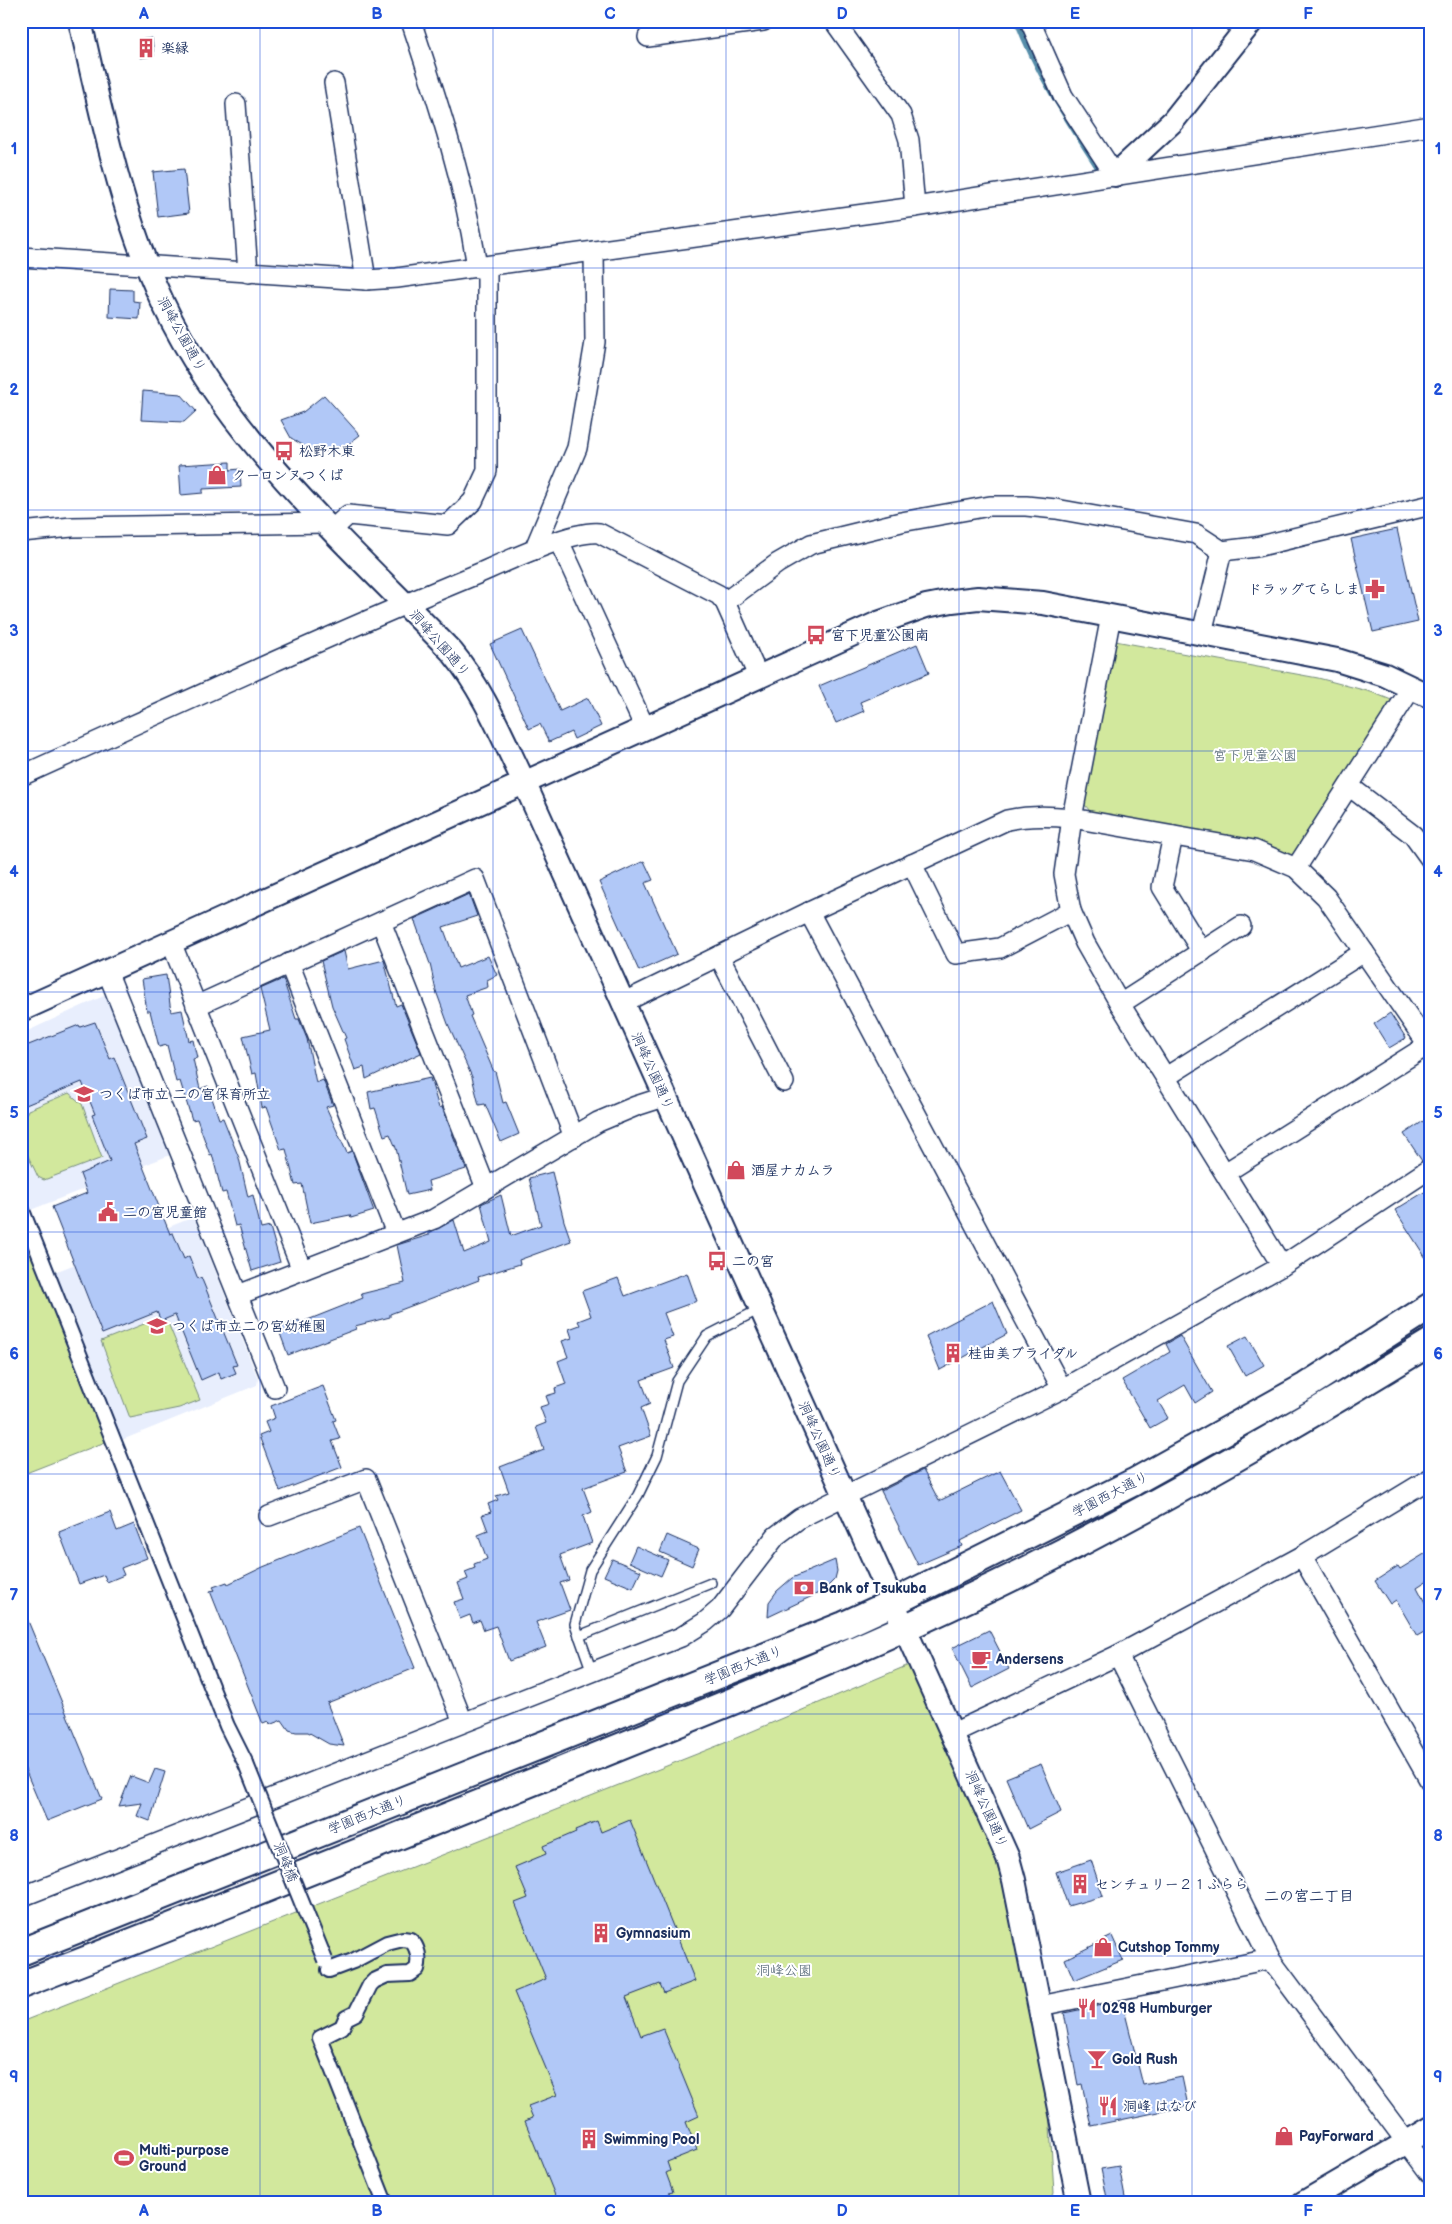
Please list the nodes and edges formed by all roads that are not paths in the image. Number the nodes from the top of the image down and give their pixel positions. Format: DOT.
graph roads {
  1 [pos="80,21"];
  2 [pos="411,21"];
  3 [pos="763,21"];
  4 [pos="834,21"];
  5 [pos="1030,21"];
  6 [pos="1252,21"];
  7 [pos="648,37"];
  8 [pos="334,83"];
  9 [pos="236,104"];
  10 [pos="1431,126"];
  11 [pos="1115,175"];
  12 [pos="915,207"];
  13 [pos="594,251"];
  14 [pos="21,257"];
  15 [pos="148,267"];
  16 [pos="482,267"];
  17 [pos="248,273"];
  18 [pos="366,280"];
  19 [pos="1431,506"];
  20 [pos="330,526"];
  21 [pos="21,532"];
  22 [pos="560,542"];
  23 [pos="534,550"];
  24 [pos="1222,551"];
  25 [pos="725,602"];
  26 [pos="405,603"];
  27 [pos="1111,616"];
  28 [pos="1202,633"];
  29 [pos="758,676"];
  30 [pos="1422,692"];
  31 [pos="645,728"];
  32 [pos="21,776"];
  33 [pos="524,782"];
  34 [pos="1349,786"];
  35 [pos="1072,818"];
  36 [pos="1173,836"];
  37 [pos="1431,860"];
  38 [pos="912,864"];
  39 [pos="1296,868"];
  40 [pos="1071,911"];
  41 [pos="809,912"];
  42 [pos="381,922"];
  43 [pos="1242,926"];
  44 [pos="171,942"];
  45 [pos="1202,952"];
  46 [pos="1364,952"];
  47 [pos="719,956"];
  48 [pos="289,963"];
  49 [pos="108,971"];
  50 [pos="622,1003"];
  51 [pos="1120,1004"];
  52 [pos="196,1006"];
  53 [pos="21,1010"];
  54 [pos="1430,1047"];
  55 [pos="1166,1077"];
  56 [pos="784,1082"];
  57 [pos="664,1096"];
  58 [pos="574,1137"];
  59 [pos="1431,1168"];
  60 [pos="1225,1174"];
  61 [pos="486,1188"];
  62 [pos="21,1208"];
  63 [pos="396,1233"];
  64 [pos="1282,1266"];
  65 [pos="302,1270"];
  66 [pos="238,1295"];
  67 [pos="1431,1306"];
  68 [pos="761,1308"];
  69 [pos="1431,1342"];
  70 [pos="275,1388"];
  71 [pos="1062,1389"];
  72 [pos="1431,1478"];
  73 [pos="846,1496"];
  74 [pos="269,1516"];
  75 [pos="1302,1556"];
  76 [pos="712,1583"];
  77 [pos="894,1602"];
  78 [pos="906,1628"];
  79 [pos="579,1636"];
  80 [pos="1118,1655"];
  81 [pos="592,1672"];
  82 [pos="463,1722"];
  83 [pos="953,1733"];
  84 [pos="1431,1783"];
  85 [pos="21,1897"];
  86 [pos="21,1952"];
  87 [pos="1270,1959"];
  88 [pos="21,1985"];
  89 [pos="1040,2006"];
  90 [pos="1431,2128"];
  91 [pos="1407,2143"];
  92 [pos="1431,2175"];
  93 [pos="385,2203"];
  94 [pos="1079,2203"];
  95 [pos="1303,2203"];
  1 -- 15 [label="street, 洞峰公園通り"];
  2 -- 16 [label="street"];
  3 -- 7 [label="street"];
  4 -- 12 [label="street"];
  5 -- 11 [label="street"];
  6 -- 11 [label="street"];
  8 -- 18 [label="street"];
  9 -- 17 [label="street"];
  10 -- 11 [label="street"];
  11 -- 12 [label="street"];
  12 -- 13 [label="street"];
  13 -- 16 [label="street"];
  13 -- 23 [label="street"];
  14 -- 15 [label="street"];
  15 -- 17 [label="street"];
  15 -- 20 [label="street, 洞峰公園通り"];
  16 -- 18 [label="street"];
  16 -- 20 [label="street"];
  17 -- 18 [label="street"];
  19 -- 24 [label="street"];
  20 -- 21 [label="street"];
  20 -- 26 [label="street, 洞峰公園通り"];
  22 -- 23 [label="street"];
  22 -- 25 [label="street"];
  22 -- 31 [label="street"];
  23 -- 26 [label="street"];
  24 -- 25 [label="street"];
  24 -- 28 [label="street"];
  25 -- 29 [label="street"];
  26 -- 32 [label="street"];
  26 -- 33 [label="street, 洞峰公園通り"];
  27 -- 28 [label="street"];
  27 -- 29 [label="street"];
  27 -- 35 [label="street"];
  28 -- 30 [label="street"];
  29 -- 31 [label="street"];
  30 -- 34 [label="street"];
  31 -- 33 [label="street"];
  33 -- 44 [label="street"];
  33 -- 50 [label="street, 洞峰公園通り"];
  34 -- 37 [label="street"];
  34 -- 39 [label="street"];
  35 -- 36 [label="street"];
  35 -- 38 [label="street"];
  35 -- 40 [label="street"];
  36 -- 39 [label="street"];
  36 -- 45 [label="street"];
  38 -- 40 [label="street"];
  38 -- 41 [label="street"];
  39 -- 46 [label="street"];
  40 -- 51 [label="street"];
  41 -- 47 [label="street"];
  41 -- 71 [label="street"];
  42 -- 48 [label="street"];
  42 -- 58 [label="street"];
  42 -- 61 [label="street"];
  43 -- 45 [label="street"];
  44 -- 49 [label="street"];
  44 -- 52 [label="street"];
  45 -- 51 [label="street"];
  46 -- 54 [label="street"];
  46 -- 55 [label="street"];
  47 -- 50 [label="street"];
  47 -- 56 [label="street"];
  48 -- 52 [label="street"];
  48 -- 63 [label="street"];
  49 -- 53 [label="street"];
  49 -- 66 [label="street"];
  50 -- 57 [label="street, 洞峰公園通り"];
  51 -- 55 [label="street"];
  52 -- 65 [label="street"];
  54 -- 60 [label="street"];
  55 -- 60 [label="street"];
  57 -- 58 [label="street"];
  57 -- 68 [label="street, 洞峰公園通り"];
  58 -- 61 [label="street"];
  59 -- 64 [label="street"];
  60 -- 64 [label="street"];
  61 -- 63 [label="street"];
  62 -- 93 [label="street, 洞峰橋, bridge"];
  63 -- 65 [label="street"];
  64 -- 71 [label="street"];
  65 -- 66 [label="street"];
  66 -- 70 [label="street"];
  67 -- 77 [label="main road, 学園西大通り"];
  68 -- 73 [label="street, 洞峰公園通り"];
  68 -- 79 [label="lane"];
  69 -- 78 [label="main road, 学園西大通り"];
  71 -- 73 [label="street"];
  72 -- 75 [label="street"];
  73 -- 77 [label="street, 洞峰公園通り"];
  73 -- 81 [label="street"];
  74 -- 82 [label="street"];
  75 -- 80 [label="street"];
  75 -- 84 [label="street"];
  76 -- 79 [label="lane"];
  77 -- 78 [label="street, 洞峰公園通り"];
  77 -- 86 [label="main road, 学園西大通り"];
  78 -- 83 [label="street, 洞峰公園通り"];
  78 -- 88 [label="main road, 学園西大通り"];
  79 -- 81 [label="lane"];
  80 -- 83 [label="street"];
  80 -- 87 [label="street"];
  81 -- 82 [label="street"];
  82 -- 85 [label="street"];
  83 -- 89 [label="street, 洞峰公園通り"];
  87 -- 89 [label="street"];
  87 -- 91 [label="street"];
  89 -- 94 [label="street, 洞峰公園通り"];
  90 -- 91 [label="street"];
  91 -- 92 [label="street"];
  91 -- 95 [label="street"];
}
